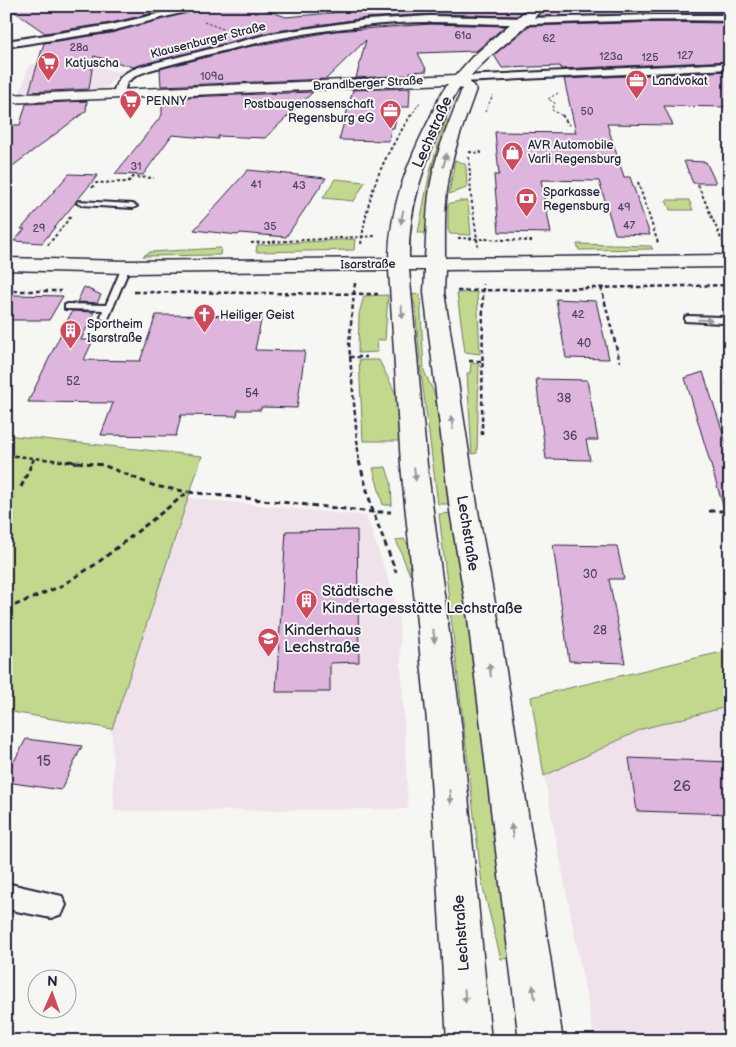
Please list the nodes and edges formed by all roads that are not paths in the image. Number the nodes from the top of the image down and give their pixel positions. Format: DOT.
graph roads {
  1 [pos="204,6"];
  2 [pos="538,6"];
  3 [pos="730,18"];
  4 [pos="526,21"];
  5 [pos="6,44"];
  6 [pos="730,66"];
  7 [pos="462,79"];
  8 [pos="119,94"];
  9 [pos="6,99"];
  10 [pos="81,203"];
  11 [pos="133,206"];
  12 [pos="727,254"];
  13 [pos="6,264"];
  14 [pos="398,264"];
  15 [pos="434,264"];
  16 [pos="126,267"];
  17 [pos="68,307"];
  18 [pos="109,308"];
  19 [pos="105,317"];
  20 [pos="688,319"];
  21 [pos="722,320"];
  22 [pos="6,896"];
  23 [pos="51,905"];
  24 [pos="469,1041"];
  25 [pos="541,1041"];
  1 -- 5 [label="street"];
  2 -- 4 [label="street"];
  3 -- 4 [label="street, Klausenburger Straße"];
  4 -- 7 [label="street"];
  4 -- 8 [label="street, Klausenburger Straße"];
  6 -- 7 [label="street, Brandlberger Straße"];
  7 -- 8 [label="street, Brandlberger Straße"];
  7 -- 14 [label="street, Lechstraße, one-way"];
  15 -- 7 [label="street, Lechstraße, one-way"];
  8 -- 9 [label="street, Brandlberger Straße"];
  10 -- 11 [label="lane"];
  12 -- 15 [label="street, Isarstraße"];
  13 -- 16 [label="street, Isarstraße"];
  14 -- 15 [label="street, Isarstraße"];
  14 -- 16 [label="street, Isarstraße"];
  14 -- 24 [label="street, Lechstraße, one-way"];
  25 -- 15 [label="street, Lechstraße, one-way"];
  16 -- 18 [label="lane"];
  17 -- 18 [label="lane"];
  18 -- 19 [label="lane"];
  20 -- 21 [label="lane, one-way"];
  22 -- 23 [label="street"];
}
